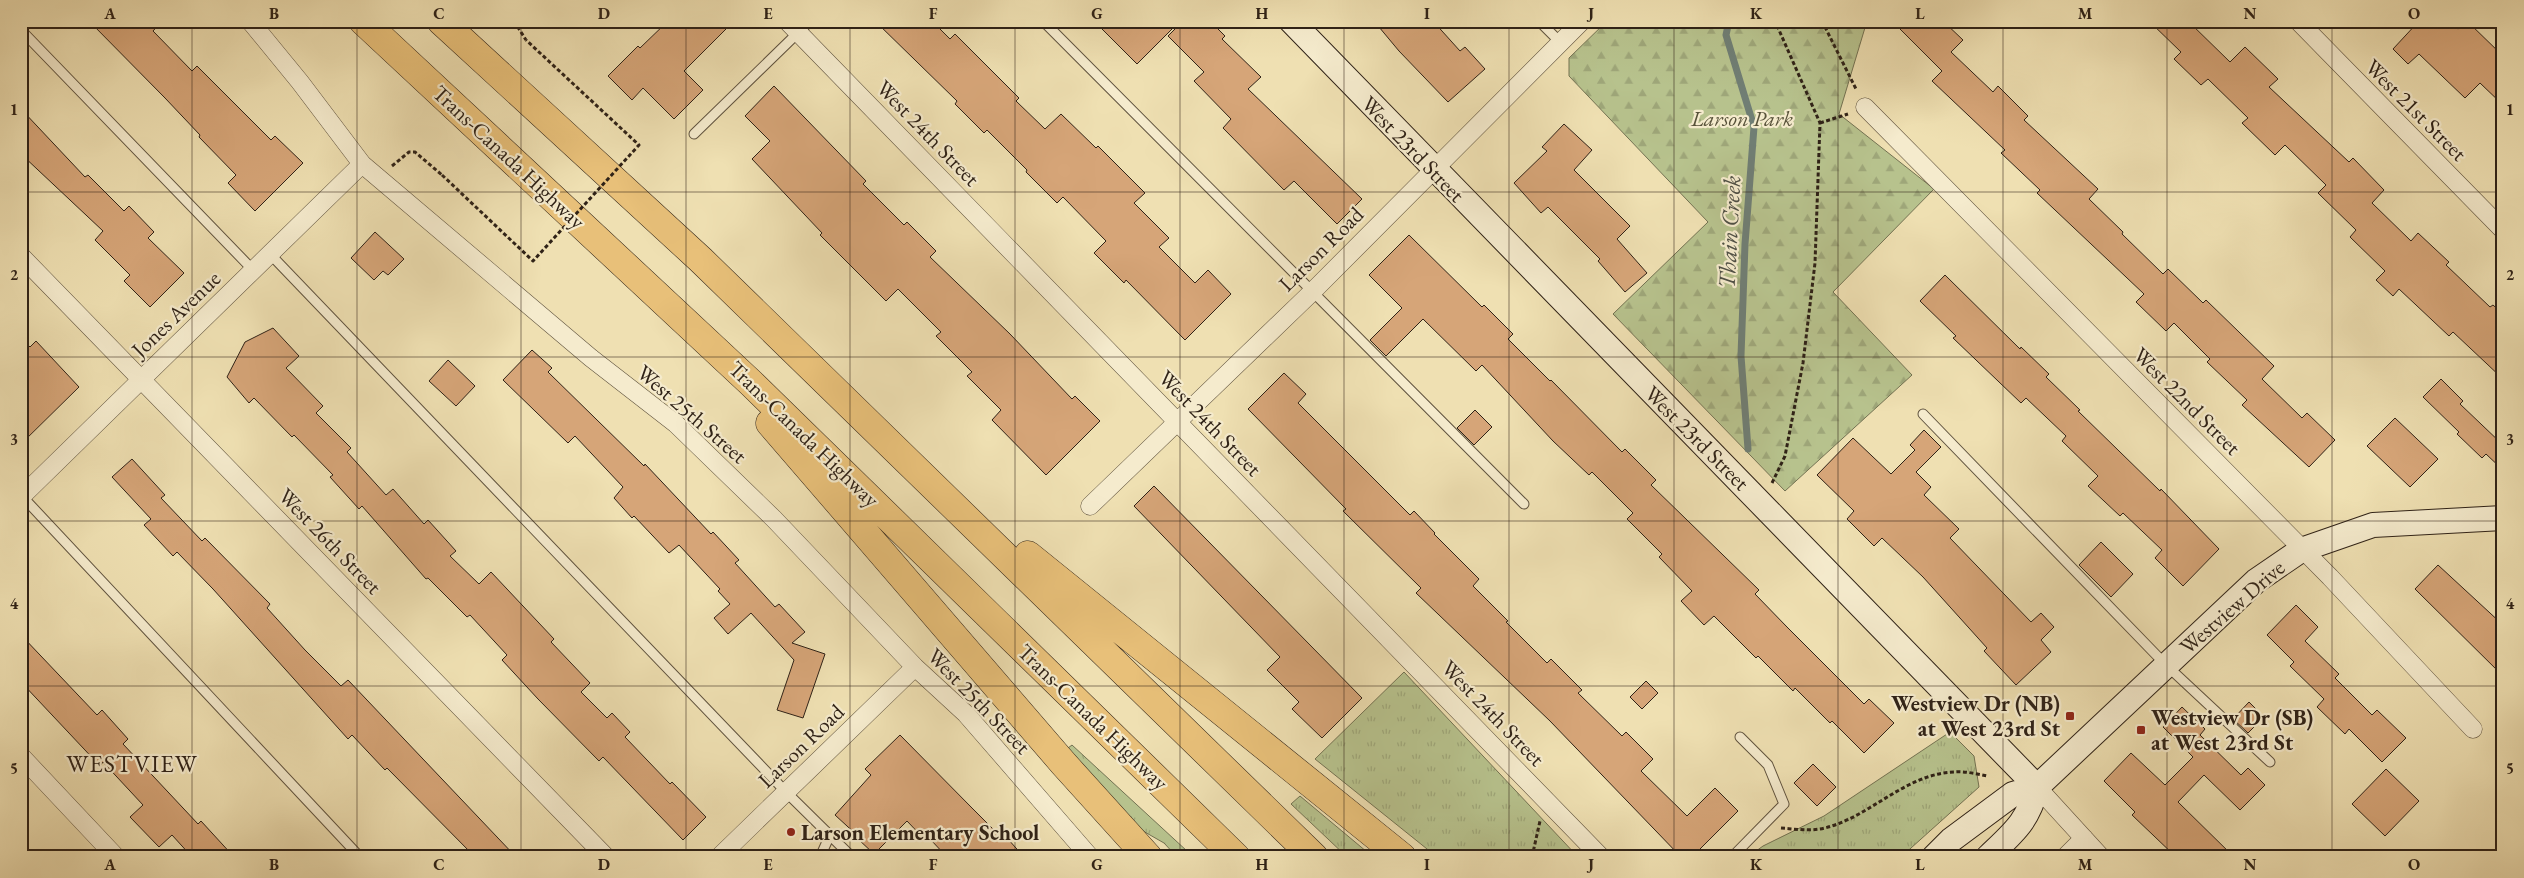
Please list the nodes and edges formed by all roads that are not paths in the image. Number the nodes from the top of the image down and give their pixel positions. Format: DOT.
graph roads {
  1 [pos="250,21"];
  2 [pos="363,21"];
  3 [pos="441,21"];
  4 [pos="1043,21"];
  5 [pos="1291,21"];
  6 [pos="1539,21"];
  7 [pos="1582,21"];
  8 [pos="2298,21"];
  9 [pos="798,25"];
  10 [pos="21,30"];
  11 [pos="1560,42"];
  12 [pos="1865,107"];
  13 [pos="694,134"];
  14 [pos="362,164"];
  15 [pos="1432,169"];
  16 [pos="2503,230"];
  17 [pos="270,254"];
  18 [pos="21,256"];
  19 [pos="253,270"];
  20 [pos="1312,292"];
  21 [pos="662,299"];
  22 [pos="142,380"];
  23 [pos="1923,414"];
  24 [pos="1177,421"];
  25 [pos="888,439"];
  26 [pos="22,496"];
  27 [pos="1524,504"];
  28 [pos="1090,506"];
  29 [pos="2503,518"];
  30 [pos="2301,550"];
  31 [pos="2166,664"];
  32 [pos="915,667"];
  33 [pos="2473,729"];
  34 [pos="1740,737"];
  35 [pos="21,756"];
  36 [pos="2270,762"];
  37 [pos="2037,787"];
  38 [pos="786,792"];
  39 [pos="830,835"];
  40 [pos="2084,838"];
  41 [pos="116,857"];
  42 [pos="360,857"];
  43 [pos="606,857"];
  44 [pos="719,857"];
  45 [pos="820,857"];
  46 [pos="852,857"];
  47 [pos="1090,857"];
  48 [pos="1148,857"];
  49 [pos="1236,857"];
  50 [pos="1314,857"];
  51 [pos="1402,857"];
  52 [pos="1601,857"];
  53 [pos="1732,857"];
  54 [pos="1934,857"];
  55 [pos="1988,857"];
  56 [pos="2065,857"];
  57 [pos="2101,857"];
  1 -- 14 [label="street, West 25th Street"];
  2 -- 21 [label="highway, Trans-Canada Highway"];
  3 -- 25 [label="highway"];
  4 -- 20 [label="lane"];
  5 -- 15 [label="street, West 23rd Street"];
  6 -- 11 [label="lane"];
  7 -- 11 [label="street, Larson Road"];
  8 -- 16 [label="street, West 21st Street"];
  9 -- 13 [label="lane"];
  9 -- 24 [label="street, West 24th Street"];
  10 -- 19 [label="lane"];
  11 -- 15 [label="street, Larson Road"];
  12 -- 30 [label="street, West 22nd Street"];
  14 -- 17 [label="street, Jones Avenue"];
  14 -- 32 [label="street, West 25th Street"];
  15 -- 20 [label="street, Larson Road"];
  15 -- 37 [label="street, West 23rd Street"];
  17 -- 19 [label="street, Jones Avenue"];
  17 -- 38 [label="lane"];
  18 -- 22 [label="street, West 26th Street"];
  19 -- 22 [label="street, Jones Avenue"];
  20 -- 24 [label="street, Larson Road"];
  20 -- 27 [label="lane"];
  21 -- 48 [label="highway"];
  21 -- 49 [label="highway, Trans-Canada Highway"];
  22 -- 26 [label="street, Jones Avenue"];
  22 -- 43 [label="street, West 26th Street"];
  23 -- 31 [label="lane"];
  24 -- 28 [label="street, Larson Road"];
  24 -- 52 [label="street, West 24th Street"];
  25 -- 50 [label="highway"];
  25 -- 51 [label="highway"];
  26 -- 42 [label="lane"];
  29 -- 30 [label="street, Westview Drive"];
  30 -- 31 [label="street, Westview Drive"];
  30 -- 33 [label="street, West 22nd Street"];
  31 -- 36 [label="lane"];
  31 -- 37 [label="street, Westview Drive"];
  32 -- 38 [label="street, Larson Road"];
  32 -- 47 [label="street, West 25th Street"];
  34 -- 53 [label="lane"];
  35 -- 41 [label="street"];
  37 -- 40 [label="street, West 23rd Street"];
  37 -- 54 [label="street, Westview Drive"];
  37 -- 55 [label="street"];
  38 -- 39 [label="lane"];
  38 -- 44 [label="street, Larson Road"];
  39 -- 45 [label="lane"];
  39 -- 46 [label="lane"];
  40 -- 56 [label="street"];
  40 -- 57 [label="street, West 23rd Street"];
}
